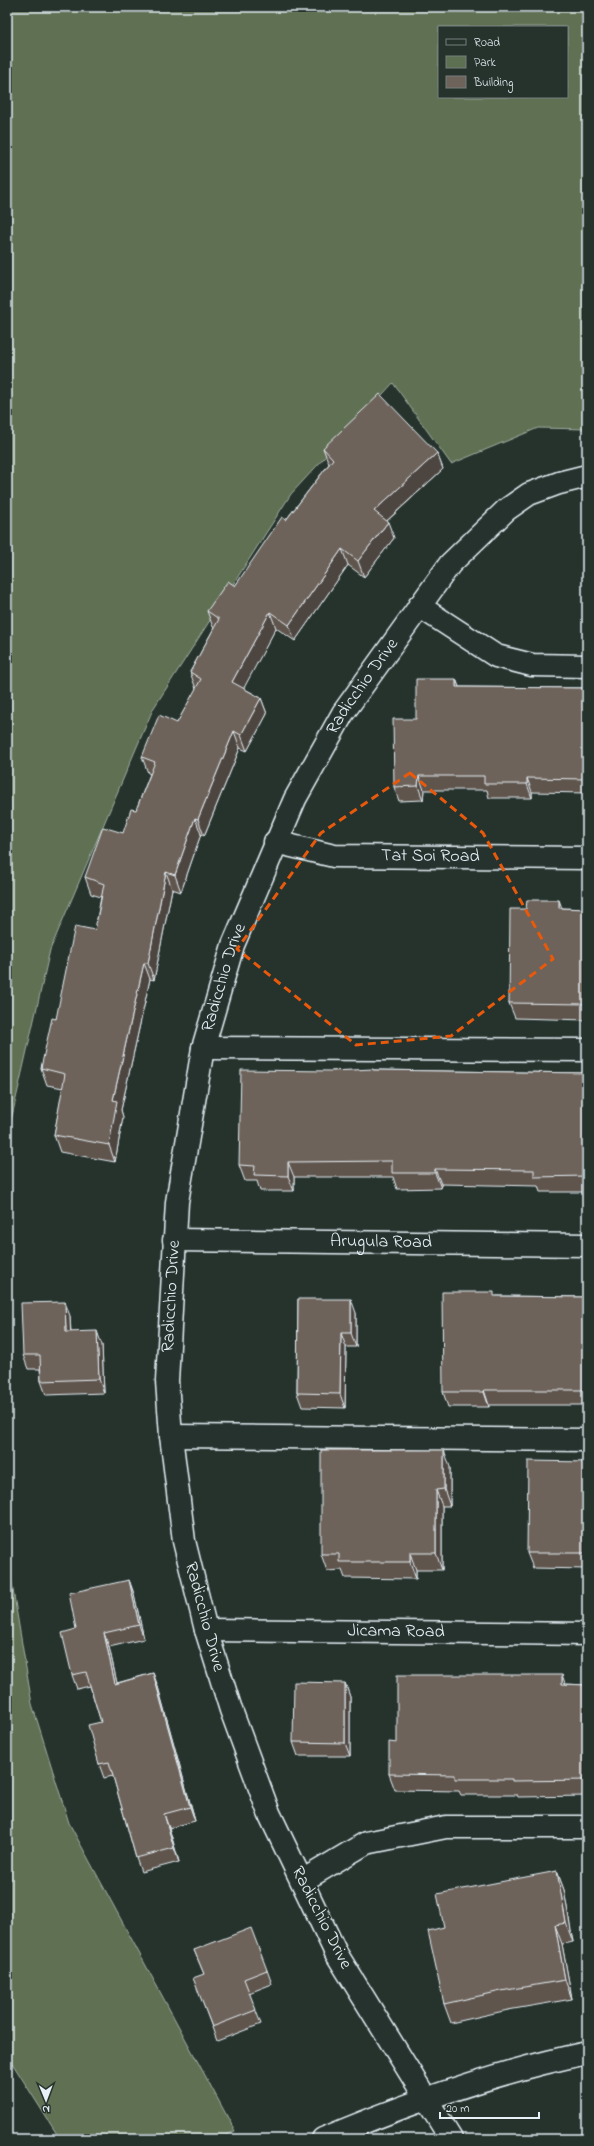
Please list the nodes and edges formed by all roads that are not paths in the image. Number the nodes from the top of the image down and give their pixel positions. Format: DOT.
graph roads {
  1 [pos="587,476"];
  2 [pos="419,606"];
  3 [pos="587,666"];
  4 [pos="275,842"];
  5 [pos="587,858"];
  6 [pos="203,1048"];
  7 [pos="587,1050"];
  8 [pos="174,1240"];
  9 [pos="587,1246"];
  10 [pos="171,1436"];
  11 [pos="587,1440"];
  12 [pos="206,1630"];
  13 [pos="587,1634"];
  14 [pos="587,1827"];
  15 [pos="302,1881"];
  16 [pos="587,2053"];
  17 [pos="428,2099"];
  18 [pos="323,2139"];
  19 [pos="451,2139"];
  1 -- 2 [label="street, Radicchio Drive"];
  2 -- 3 [label="street"];
  2 -- 4 [label="street, Radicchio Drive"];
  4 -- 5 [label="street, Tat Soi Road"];
  4 -- 6 [label="street, Radicchio Drive"];
  6 -- 7 [label="street"];
  6 -- 8 [label="street, Radicchio Drive"];
  8 -- 9 [label="street, Arugula Road"];
  8 -- 10 [label="street, Radicchio Drive"];
  10 -- 11 [label="street"];
  10 -- 12 [label="street, Radicchio Drive"];
  12 -- 13 [label="street, Jicama Road"];
  12 -- 15 [label="street, Radicchio Drive"];
  14 -- 15 [label="street"];
  15 -- 17 [label="street, Radicchio Drive"];
  16 -- 17 [label="street"];
  17 -- 18 [label="street"];
  17 -- 19 [label="street, Radicchio Drive"];
}
